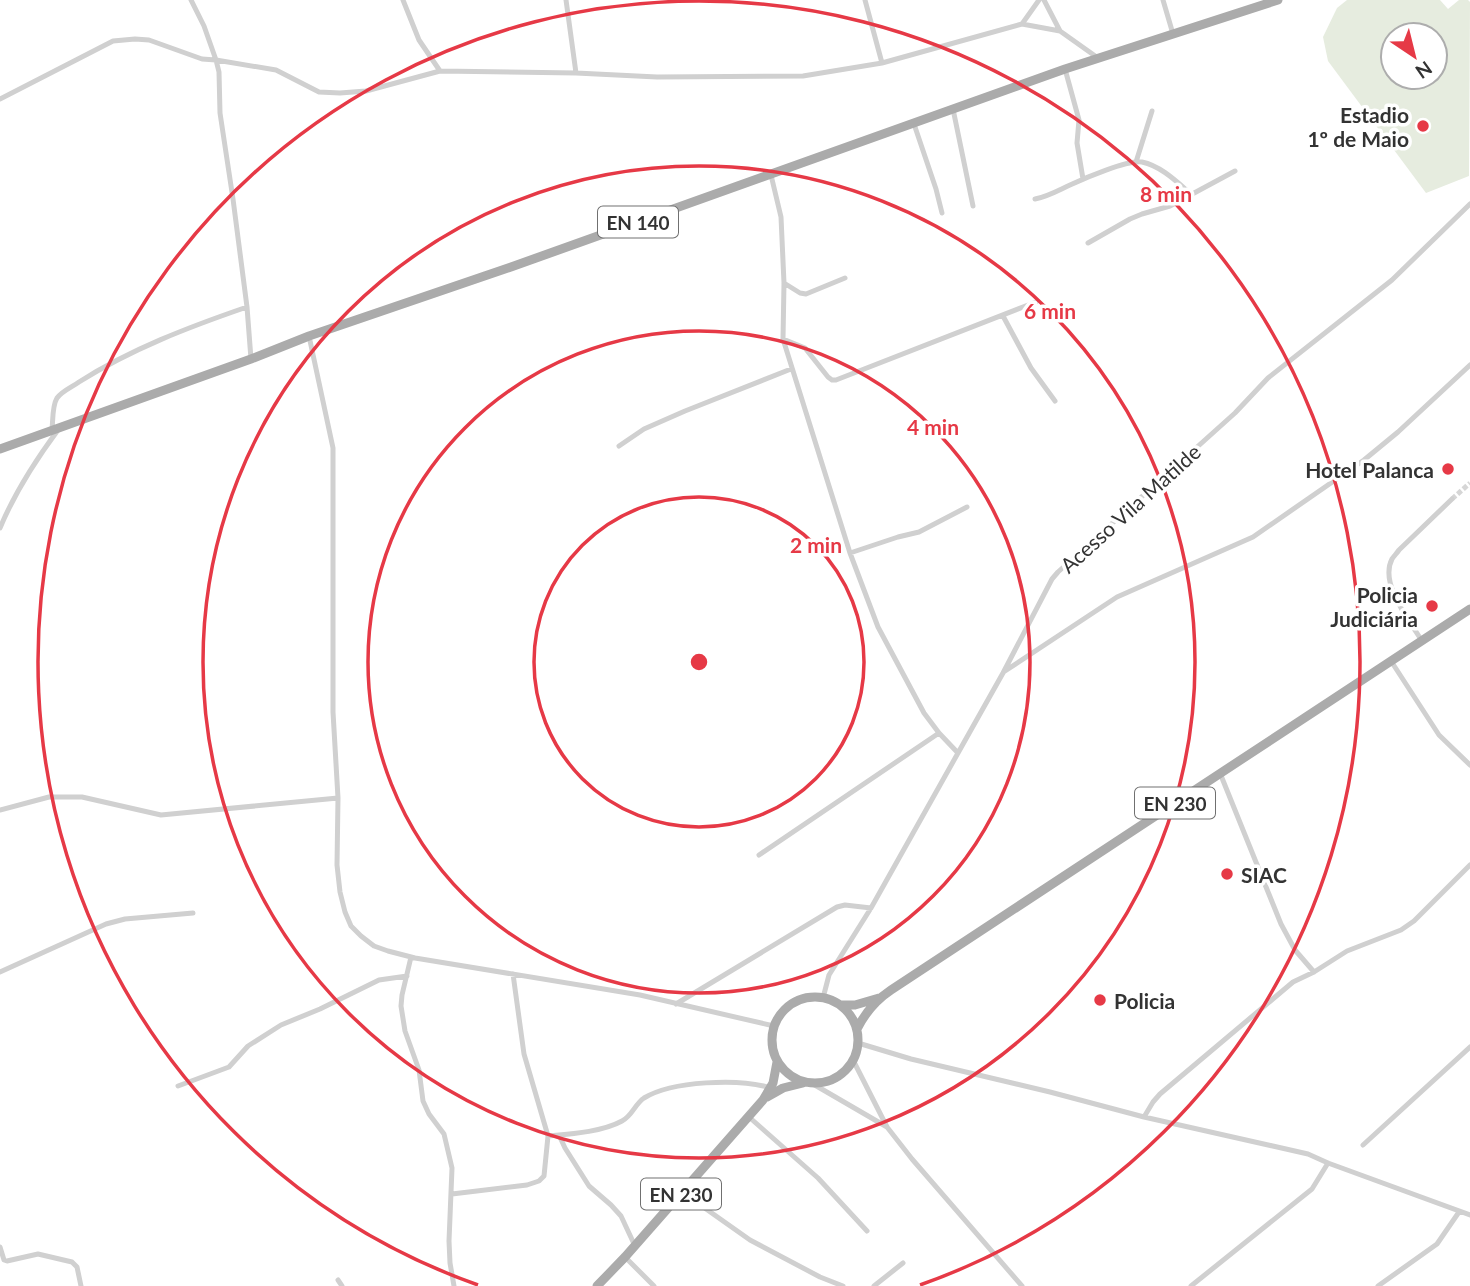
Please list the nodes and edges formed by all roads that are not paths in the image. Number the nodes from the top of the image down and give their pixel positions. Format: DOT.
graph roads {
  1 [pos="191,0"];
  2 [pos="404,0"];
  3 [pos="566,0"];
  4 [pos="865,0"];
  5 [pos="1039,0"];
  6 [pos="1044,0"];
  7 [pos="1163,0"];
  8 [pos="1278,0"];
  9 [pos="1022,24"];
  10 [pos="1060,31"];
  11 [pos="1173,34"];
  12 [pos="1098,58"];
  13 [pos="216,60"];
  14 [pos="883,63"];
  15 [pos="1065,69"];
  16 [pos="440,71"];
  17 [pos="576,74"];
  18 [pos="0,99"];
  19 [pos="953,109"];
  20 [pos="1152,111"];
  21 [pos="914,124"];
  22 [pos="1136,162"];
  23 [pos="1235,171"];
  24 [pos="771,174"];
  25 [pos="1083,179"];
  26 [pos="1191,194"];
  27 [pos="1035,198"];
  28 [pos="1470,204"];
  29 [pos="973,206"];
  30 [pos="942,213"];
  31 [pos="1088,243"];
  32 [pos="845,278"];
  33 [pos="784,283"];
  34 [pos="1036,302"];
  35 [pos="247,307"];
  36 [pos="1003,316"];
  37 [pos="309,336"];
  38 [pos="783,339"];
  39 [pos="251,359"];
  40 [pos="1470,365"];
  41 [pos="791,369"];
  42 [pos="1055,401"];
  43 [pos="56,429"];
  44 [pos="619,446"];
  45 [pos="0,449"];
  46 [pos="1452,499"];
  47 [pos="967,507"];
  48 [pos="0,528"];
  49 [pos="850,552"];
  50 [pos="1470,609"];
  51 [pos="1422,641"];
  52 [pos="1391,661"];
  53 [pos="1003,673"];
  54 [pos="939,733"];
  55 [pos="958,753"];
  56 [pos="1470,765"];
  57 [pos="1220,772"];
  58 [pos="338,798"];
  59 [pos="0,810"];
  60 [pos="759,855"];
  61 [pos="1470,865"];
  62 [pos="871,908"];
  63 [pos="193,913"];
  64 [pos="411,957"];
  65 [pos="0,972"];
  66 [pos="1314,972"];
  67 [pos="513,974"];
  68 [pos="407,976"];
  69 [pos="880,997"];
  70 [pos="822,998"];
  71 [pos="676,1004"];
  72 [pos="840,1004"];
  73 [pos="774,1026"];
  74 [pos="857,1029"];
  75 [pos="858,1043"];
  76 [pos="1470,1047"];
  77 [pos="853,1060"];
  78 [pos="777,1062"];
  79 [pos="809,1083"];
  80 [pos="178,1086"];
  81 [pos="771,1088"];
  82 [pos="763,1100"];
  83 [pos="749,1117"];
  84 [pos="1144,1117"];
  85 [pos="887,1127"];
  86 [pos="559,1135"];
  87 [pos="548,1136"];
  88 [pos="1363,1145"];
  89 [pos="1328,1163"];
  90 [pos="682,1192"];
  91 [pos="452,1194"];
  92 [pos="1459,1212"];
  93 [pos="1470,1215"];
  94 [pos="866,1231"];
  95 [pos="635,1246"];
  96 [pos="0,1247"];
  97 [pos="625,1257"];
  98 [pos="903,1263"];
  99 [pos="81,1286"];
  100 [pos="454,1286"];
  101 [pos="597,1286"];
  102 [pos="654,1286"];
  103 [pos="843,1286"];
  104 [pos="874,1286"];
  105 [pos="1022,1286"];
  106 [pos="1191,1286"];
  107 [pos="1378,1286"];
  1 -- 13 [label="street"];
  2 -- 16 [label="street"];
  3 -- 17 [label="street"];
  4 -- 14 [label="street"];
  5 -- 9 [label="street"];
  6 -- 10 [label="street"];
  7 -- 11 [label="street"];
  8 -- 11 [label="main road, EN 140"];
  9 -- 10 [label="street"];
  9 -- 14 [label="street"];
  10 -- 12 [label="street"];
  11 -- 12 [label="main road, EN 140"];
  12 -- 15 [label="main road, EN 140"];
  13 -- 16 [label="street"];
  13 -- 18 [label="street"];
  13 -- 35 [label="street"];
  14 -- 17 [label="street"];
  15 -- 19 [label="main road, EN 140"];
  15 -- 25 [label="street"];
  16 -- 17 [label="street"];
  19 -- 21 [label="main road, EN 140"];
  19 -- 29 [label="street"];
  20 -- 22 [label="street"];
  21 -- 24 [label="main road, EN 140"];
  21 -- 30 [label="street"];
  22 -- 25 [label="street"];
  22 -- 26 [label="street"];
  23 -- 26 [label="street"];
  24 -- 33 [label="street"];
  24 -- 37 [label="main road, EN 140"];
  25 -- 27 [label="street"];
  26 -- 31 [label="street"];
  28 -- 53 [label="street, Acesso Vila Matilde"];
  32 -- 33 [label="street"];
  33 -- 38 [label="street"];
  34 -- 36 [label="street"];
  35 -- 39 [label="street"];
  35 -- 43 [label="street"];
  36 -- 38 [label="street"];
  36 -- 42 [label="street"];
  37 -- 39 [label="main road, EN 140"];
  37 -- 58 [label="street"];
  38 -- 41 [label="street"];
  39 -- 43 [label="main road, EN 140"];
  40 -- 53 [label="street"];
  41 -- 44 [label="street"];
  41 -- 49 [label="street"];
  43 -- 45 [label="main road, EN 140"];
  43 -- 48 [label="street"];
  46 -- 51 [label="street"];
  47 -- 49 [label="street"];
  49 -- 54 [label="street"];
  50 -- 51 [label="main road, EN 230"];
  51 -- 52 [label="main road, EN 230"];
  52 -- 56 [label="street"];
  52 -- 57 [label="main road, EN 230"];
  53 -- 55 [label="street, Acesso Vila Matilde"];
  54 -- 55 [label="street"];
  54 -- 60 [label="street"];
  55 -- 62 [label="street, Acesso Vila Matilde"];
  57 -- 66 [label="street"];
  57 -- 69 [label="main road, EN 230"];
  58 -- 59 [label="street"];
  58 -- 64 [label="street"];
  61 -- 66 [label="street"];
  62 -- 70 [label="street, Acesso Vila Matilde"];
  62 -- 71 [label="street"];
  63 -- 65 [label="street"];
  64 -- 67 [label="street"];
  64 -- 68 [label="street"];
  66 -- 84 [label="street"];
  67 -- 71 [label="street"];
  67 -- 87 [label="street"];
  68 -- 80 [label="street"];
  68 -- 91 [label="street"];
  69 -- 72 [label="main road, EN 230"];
  69 -- 74 [label="main road, EN 230"];
  70 -- 72 [label="main road"];
  70 -- 73 [label="main road"];
  71 -- 73 [label="street"];
  72 -- 74 [label="main road"];
  73 -- 78 [label="main road"];
  74 -- 75 [label="main road"];
  75 -- 77 [label="main road"];
  75 -- 84 [label="street"];
  76 -- 88 [label="street"];
  77 -- 79 [label="main road"];
  77 -- 85 [label="street"];
  78 -- 79 [label="main road"];
  78 -- 81 [label="main road, EN 230"];
  79 -- 82 [label="main road, EN 230"];
  79 -- 85 [label="street"];
  81 -- 82 [label="main road, EN 230"];
  81 -- 86 [label="street"];
  82 -- 83 [label="main road, EN 230"];
  83 -- 90 [label="main road, EN 230"];
  83 -- 94 [label="street"];
  84 -- 89 [label="street"];
  85 -- 105 [label="street"];
  86 -- 87 [label="street"];
  86 -- 95 [label="street"];
  87 -- 91 [label="street"];
  89 -- 92 [label="street"];
  89 -- 106 [label="street"];
  90 -- 95 [label="main road, EN 230"];
  90 -- 103 [label="street"];
  91 -- 100 [label="street"];
  92 -- 93 [label="street"];
  92 -- 107 [label="street"];
  95 -- 97 [label="main road, EN 230"];
  96 -- 99 [label="street"];
  97 -- 101 [label="main road, EN 230"];
  97 -- 102 [label="street"];
  98 -- 104 [label="street"];
}
